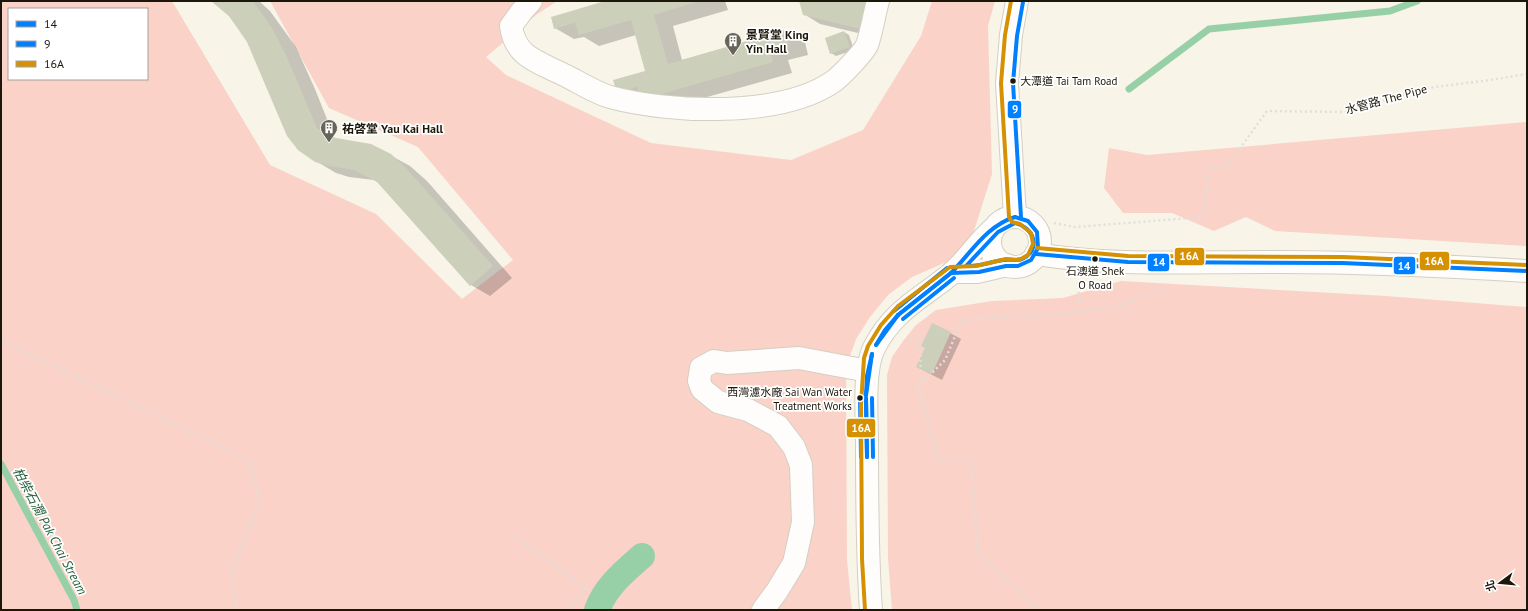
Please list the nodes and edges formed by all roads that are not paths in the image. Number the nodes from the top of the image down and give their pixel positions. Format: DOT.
graph roads {
  1 [pos="531,1"];
  2 [pos="878,1"];
  3 [pos="1017,1"];
  4 [pos="1015,217"];
  5 [pos="993,229"];
  6 [pos="1036,254"];
  7 [pos="1007,265"];
  8 [pos="1527,271"];
  9 [pos="953,272"];
  10 [pos="868,371"];
  11 [pos="763,610"];
  12 [pos="871,610"];
  1 -- 2 [label="main road"];
  3 -- 4 [label="main road"];
  4 -- 5 [label="main road"];
  4 -- 6 [label="main road"];
  5 -- 7 [label="main road"];
  5 -- 9 [label="main road"];
  6 -- 7 [label="main road"];
  6 -- 8 [label="main road"];
  7 -- 9 [label="main road"];
  9 -- 10 [label="main road"];
  10 -- 11 [label="main road"];
  10 -- 12 [label="main road"];
}
